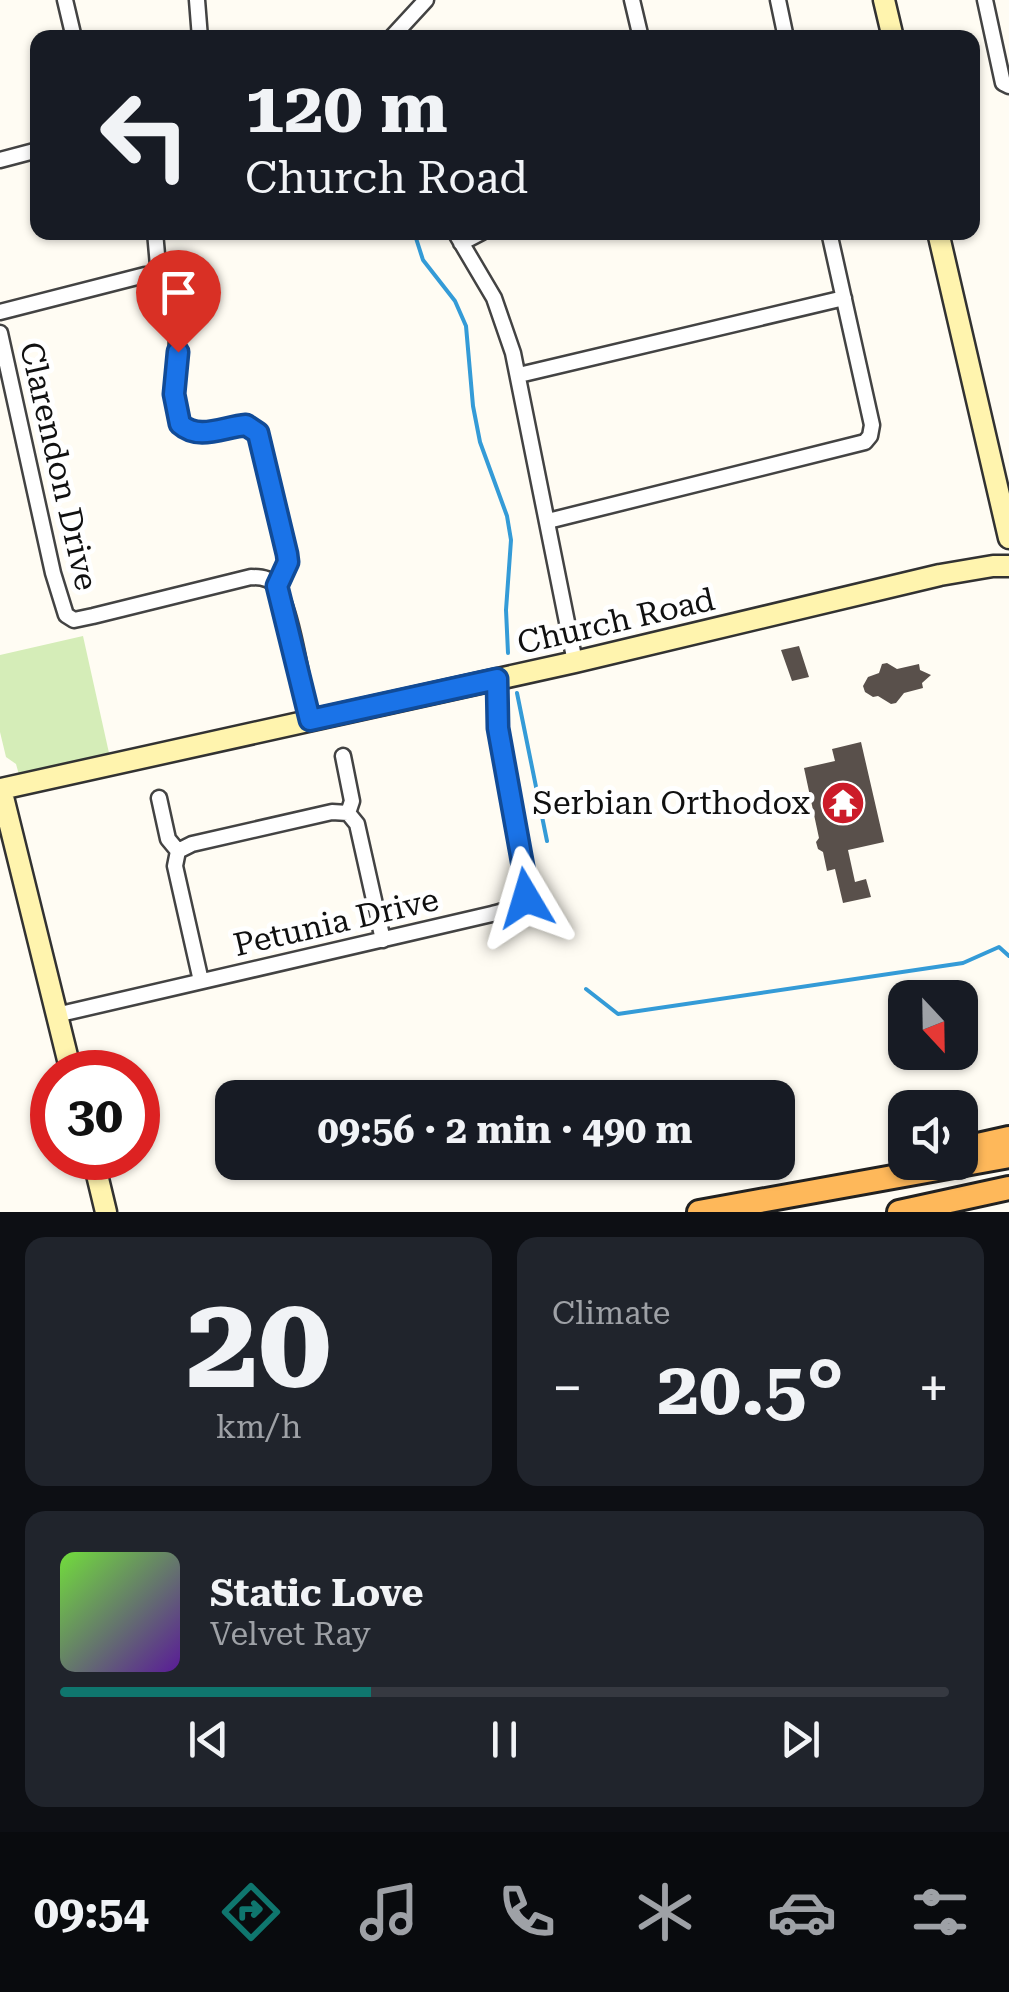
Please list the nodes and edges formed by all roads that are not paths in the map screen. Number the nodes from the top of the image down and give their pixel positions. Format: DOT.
graph roads {
  1 [pos="65,0"];
  2 [pos="197,0"];
  3 [pos="426,0"];
  4 [pos="632,0"];
  5 [pos="778,0"];
  6 [pos="884,0"];
  7 [pos="985,0"];
  8 [pos="72,30"];
  9 [pos="199,30"];
  10 [pos="398,30"];
  11 [pos="639,30"];
  12 [pos="784,30"];
  13 [pos="891,30"];
  14 [pos="1009,86"];
  15 [pos="30,152"];
  16 [pos="0,160"];
  17 [pos="157,240"];
  18 [pos="459,240"];
  19 [pos="831,240"];
  20 [pos="940,240"];
  21 [pos="159,277"];
  22 [pos="844,298"];
  23 [pos="0,312"];
  24 [pos="0,332"];
  25 [pos="518,375"];
  26 [pos="548,521"];
  27 [pos="1009,538"];
  28 [pos="1009,566"];
  29 [pos="277,586"];
  30 [pos="575,662"];
  31 [pos="497,679"];
  32 [pos="310,720"];
  33 [pos="343,756"];
  34 [pos="1,786"];
  35 [pos="159,798"];
  36 [pos="348,812"];
  37 [pos="178,852"];
  38 [pos="384,940"];
  39 [pos="201,982"];
  40 [pos="56,1015"];
  41 [pos="65,1050"];
  42 [pos="1009,1138"];
  43 [pos="978,1145"];
  44 [pos="1009,1156"];
  45 [pos="888,1167"];
  46 [pos="98,1180"];
  47 [pos="826,1188"];
  48 [pos="1009,1188"];
  49 [pos="106,1212"];
  50 [pos="699,1212"];
  51 [pos="900,1212"];
  1 -- 8 [label="street"];
  2 -- 9 [label="street"];
  3 -- 10 [label="street"];
  4 -- 11 [label="street"];
  5 -- 12 [label="street"];
  6 -- 13 [label="main road"];
  7 -- 14 [label="street"];
  15 -- 16 [label="street"];
  17 -- 21 [label="street"];
  18 -- 25 [label="street"];
  19 -- 22 [label="street"];
  20 -- 27 [label="main road"];
  21 -- 23 [label="street"];
  21 -- 29 [label="street"];
  22 -- 25 [label="street"];
  22 -- 26 [label="street"];
  24 -- 29 [label="street, Clarendon Drive"];
  25 -- 26 [label="street"];
  26 -- 30 [label="street"];
  28 -- 30 [label="main road, Church Road"];
  29 -- 32 [label="street"];
  30 -- 31 [label="main road, Church Road"];
  31 -- 32 [label="main road, Church Road"];
  31 -- 38 [label="street, Petunia Drive"];
  32 -- 34 [label="main road, Church Road"];
  33 -- 36 [label="street"];
  34 -- 40 [label="main road"];
  35 -- 37 [label="street"];
  36 -- 37 [label="street"];
  36 -- 38 [label="street"];
  37 -- 39 [label="street"];
  38 -- 39 [label="street, Petunia Drive"];
  39 -- 40 [label="street, Petunia Drive"];
  40 -- 41 [label="main road"];
  42 -- 43 [label="highway"];
  44 -- 47 [label="highway"];
  45 -- 47 [label="highway"];
  46 -- 49 [label="main road"];
  47 -- 50 [label="highway"];
  48 -- 51 [label="highway"];
}
